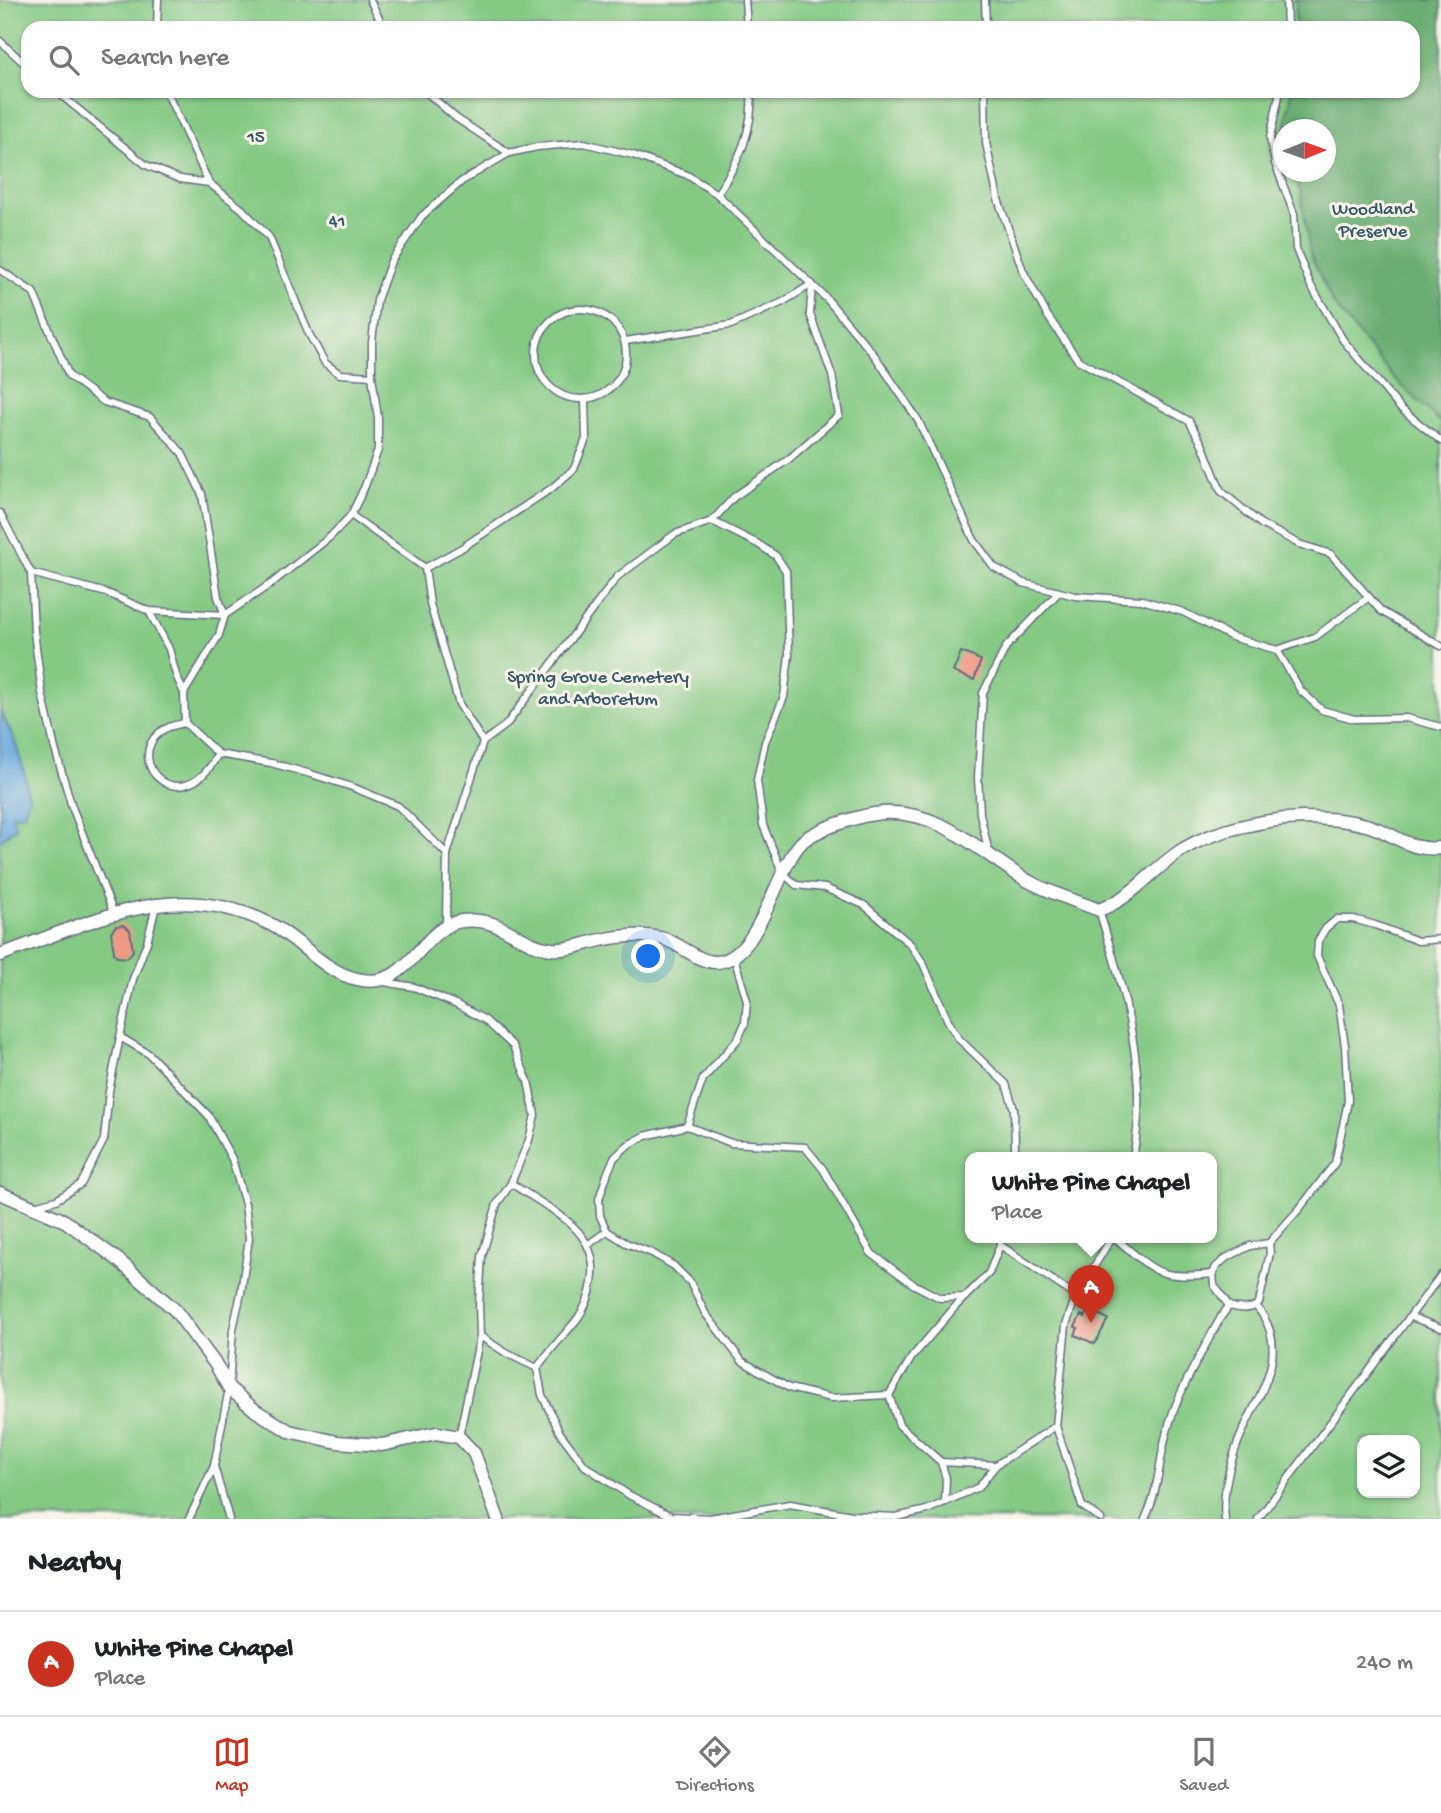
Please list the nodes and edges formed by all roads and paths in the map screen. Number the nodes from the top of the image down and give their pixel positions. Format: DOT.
graph roads {
  1 [pos="158,0"];
  2 [pos="370,0"];
  3 [pos="985,0"];
  4 [pos="1286,0"];
  5 [pos="743,1"];
  6 [pos="157,21"];
  7 [pos="380,21"];
  8 [pos="746,21"];
  9 [pos="986,21"];
  10 [pos="1287,21"];
  11 [pos="0,41"];
  12 [pos="21,60"];
  13 [pos="65,98"];
  14 [pos="169,98"];
  15 [pos="433,98"];
  16 [pos="751,98"];
  17 [pos="985,98"];
  18 [pos="1279,98"];
  19 [pos="509,153"];
  20 [pos="209,183"];
  21 [pos="717,194"];
  22 [pos="0,270"];
  23 [pos="812,284"];
  24 [pos="625,341"];
  25 [pos="372,376"];
  26 [pos="584,399"];
  27 [pos="1441,440"];
  28 [pos="0,513"];
  29 [pos="351,515"];
  30 [pos="712,521"];
  31 [pos="425,568"];
  32 [pos="31,573"];
  33 [pos="1059,592"];
  34 [pos="1369,597"];
  35 [pos="149,611"];
  36 [pos="225,615"];
  37 [pos="1441,646"];
  38 [pos="1277,650"];
  39 [pos="184,693"];
  40 [pos="185,723"];
  41 [pos="1441,727"];
  42 [pos="483,742"];
  43 [pos="218,754"];
  44 [pos="1441,848"];
  45 [pos="989,853"];
  46 [pos="447,854"];
  47 [pos="782,872"];
  48 [pos="156,904"];
  49 [pos="1099,910"];
  50 [pos="114,914"];
  51 [pos="446,927"];
  52 [pos="1441,939"];
  53 [pos="0,955"];
  54 [pos="734,957"];
  55 [pos="382,981"];
  56 [pos="120,1037"];
  57 [pos="687,1125"];
  58 [pos="1014,1152"];
  59 [pos="1134,1152"];
  60 [pos="511,1183"];
  61 [pos="0,1193"];
  62 [pos="32,1206"];
  63 [pos="607,1231"];
  64 [pos="999,1243"];
  65 [pos="1003,1243"];
  66 [pos="1109,1243"];
  67 [pos="1120,1243"];
  68 [pos="1269,1243"];
  69 [pos="589,1244"];
  70 [pos="1213,1274"];
  71 [pos="1441,1275"];
  72 [pos="965,1297"];
  73 [pos="1076,1297"];
  74 [pos="1229,1306"];
  75 [pos="1255,1306"];
  76 [pos="1411,1317"];
  77 [pos="1441,1328"];
  78 [pos="480,1336"];
  79 [pos="537,1368"];
  80 [pos="229,1388"];
  81 [pos="889,1395"];
  82 [pos="1056,1426"];
  83 [pos="459,1437"];
  84 [pos="941,1462"];
  85 [pos="996,1465"];
  86 [pos="214,1466"];
  87 [pos="945,1502"];
  88 [pos="814,1510"];
  89 [pos="895,1518"];
  90 [pos="189,1519"];
  91 [pos="229,1519"];
  92 [pos="498,1519"];
  93 [pos="825,1519"];
  94 [pos="1101,1519"];
  95 [pos="1145,1519"];
  96 [pos="1225,1519"];
  97 [pos="1258,1519"];
  1 -- 6 [label="lane"];
  2 -- 7 [label="lane"];
  3 -- 9 [label="lane"];
  4 -- 10 [label="lane"];
  5 -- 8 [label="lane"];
  11 -- 12 [label="lane"];
  13 -- 20 [label="lane"];
  14 -- 20 [label="lane"];
  15 -- 19 [label="lane"];
  16 -- 21 [label="lane"];
  17 -- 34 [label="lane"];
  18 -- 27 [label="lane"];
  19 -- 21 [label="lane"];
  19 -- 25 [label="lane"];
  20 -- 25 [label="lane"];
  21 -- 23 [label="lane"];
  22 -- 36 [label="lane"];
  23 -- 24 [label="lane"];
  23 -- 30 [label="lane"];
  23 -- 33 [label="lane"];
  24 -- 26 [label="lane"];
  24 -- 26 [label="lane"];
  25 -- 29 [label="lane"];
  26 -- 31 [label="lane"];
  28 -- 32 [label="lane"];
  29 -- 31 [label="lane"];
  29 -- 36 [label="lane"];
  30 -- 42 [label="lane"];
  30 -- 47 [label="lane"];
  31 -- 42 [label="lane"];
  32 -- 35 [label="lane"];
  32 -- 50 [label="lane"];
  33 -- 38 [label="lane"];
  33 -- 45 [label="lane"];
  34 -- 37 [label="lane"];
  34 -- 38 [label="lane"];
  35 -- 36 [label="lane"];
  35 -- 39 [label="lane"];
  36 -- 39 [label="lane"];
  38 -- 41 [label="lane"];
  39 -- 40 [label="lane"];
  40 -- 43 [label="lane"];
  40 -- 43 [label="lane"];
  42 -- 46 [label="lane"];
  43 -- 46 [label="lane"];
  44 -- 49 [label="street"];
  45 -- 47 [label="street"];
  45 -- 49 [label="street"];
  46 -- 51 [label="lane"];
  47 -- 54 [label="street"];
  47 -- 58 [label="lane"];
  48 -- 50 [label="street"];
  48 -- 55 [label="street"];
  48 -- 56 [label="lane"];
  49 -- 59 [label="lane"];
  50 -- 53 [label="street"];
  51 -- 54 [label="street"];
  51 -- 55 [label="street"];
  52 -- 68 [label="lane"];
  54 -- 57 [label="lane"];
  55 -- 60 [label="lane"];
  56 -- 62 [label="lane"];
  56 -- 80 [label="lane"];
  57 -- 63 [label="lane"];
  57 -- 72 [label="lane"];
  60 -- 69 [label="lane"];
  60 -- 78 [label="lane"];
  61 -- 62 [label="street"];
  62 -- 80 [label="street"];
  63 -- 69 [label="lane"];
  63 -- 81 [label="lane"];
  64 -- 72 [label="lane"];
  65 -- 73 [label="lane"];
  66 -- 73 [label="lane"];
  67 -- 70 [label="lane"];
  68 -- 70 [label="lane"];
  68 -- 75 [label="lane"];
  69 -- 79 [label="lane"];
  70 -- 74 [label="lane"];
  71 -- 76 [label="lane"];
  72 -- 81 [label="lane"];
  73 -- 82 [label="lane"];
  74 -- 75 [label="lane"];
  74 -- 95 [label="lane"];
  75 -- 96 [label="lane"];
  76 -- 77 [label="lane"];
  76 -- 97 [label="lane"];
  78 -- 79 [label="lane"];
  78 -- 83 [label="lane"];
  79 -- 88 [label="lane"];
  80 -- 83 [label="street"];
  80 -- 86 [label="lane"];
  81 -- 84 [label="lane"];
  82 -- 85 [label="lane"];
  82 -- 94 [label="lane"];
  83 -- 92 [label="street"];
  84 -- 85 [label="lane"];
  84 -- 87 [label="lane"];
  85 -- 87 [label="lane"];
  86 -- 90 [label="lane"];
  86 -- 91 [label="lane"];
  87 -- 89 [label="lane"];
  88 -- 89 [label="lane"];
  88 -- 93 [label="lane"];
}
